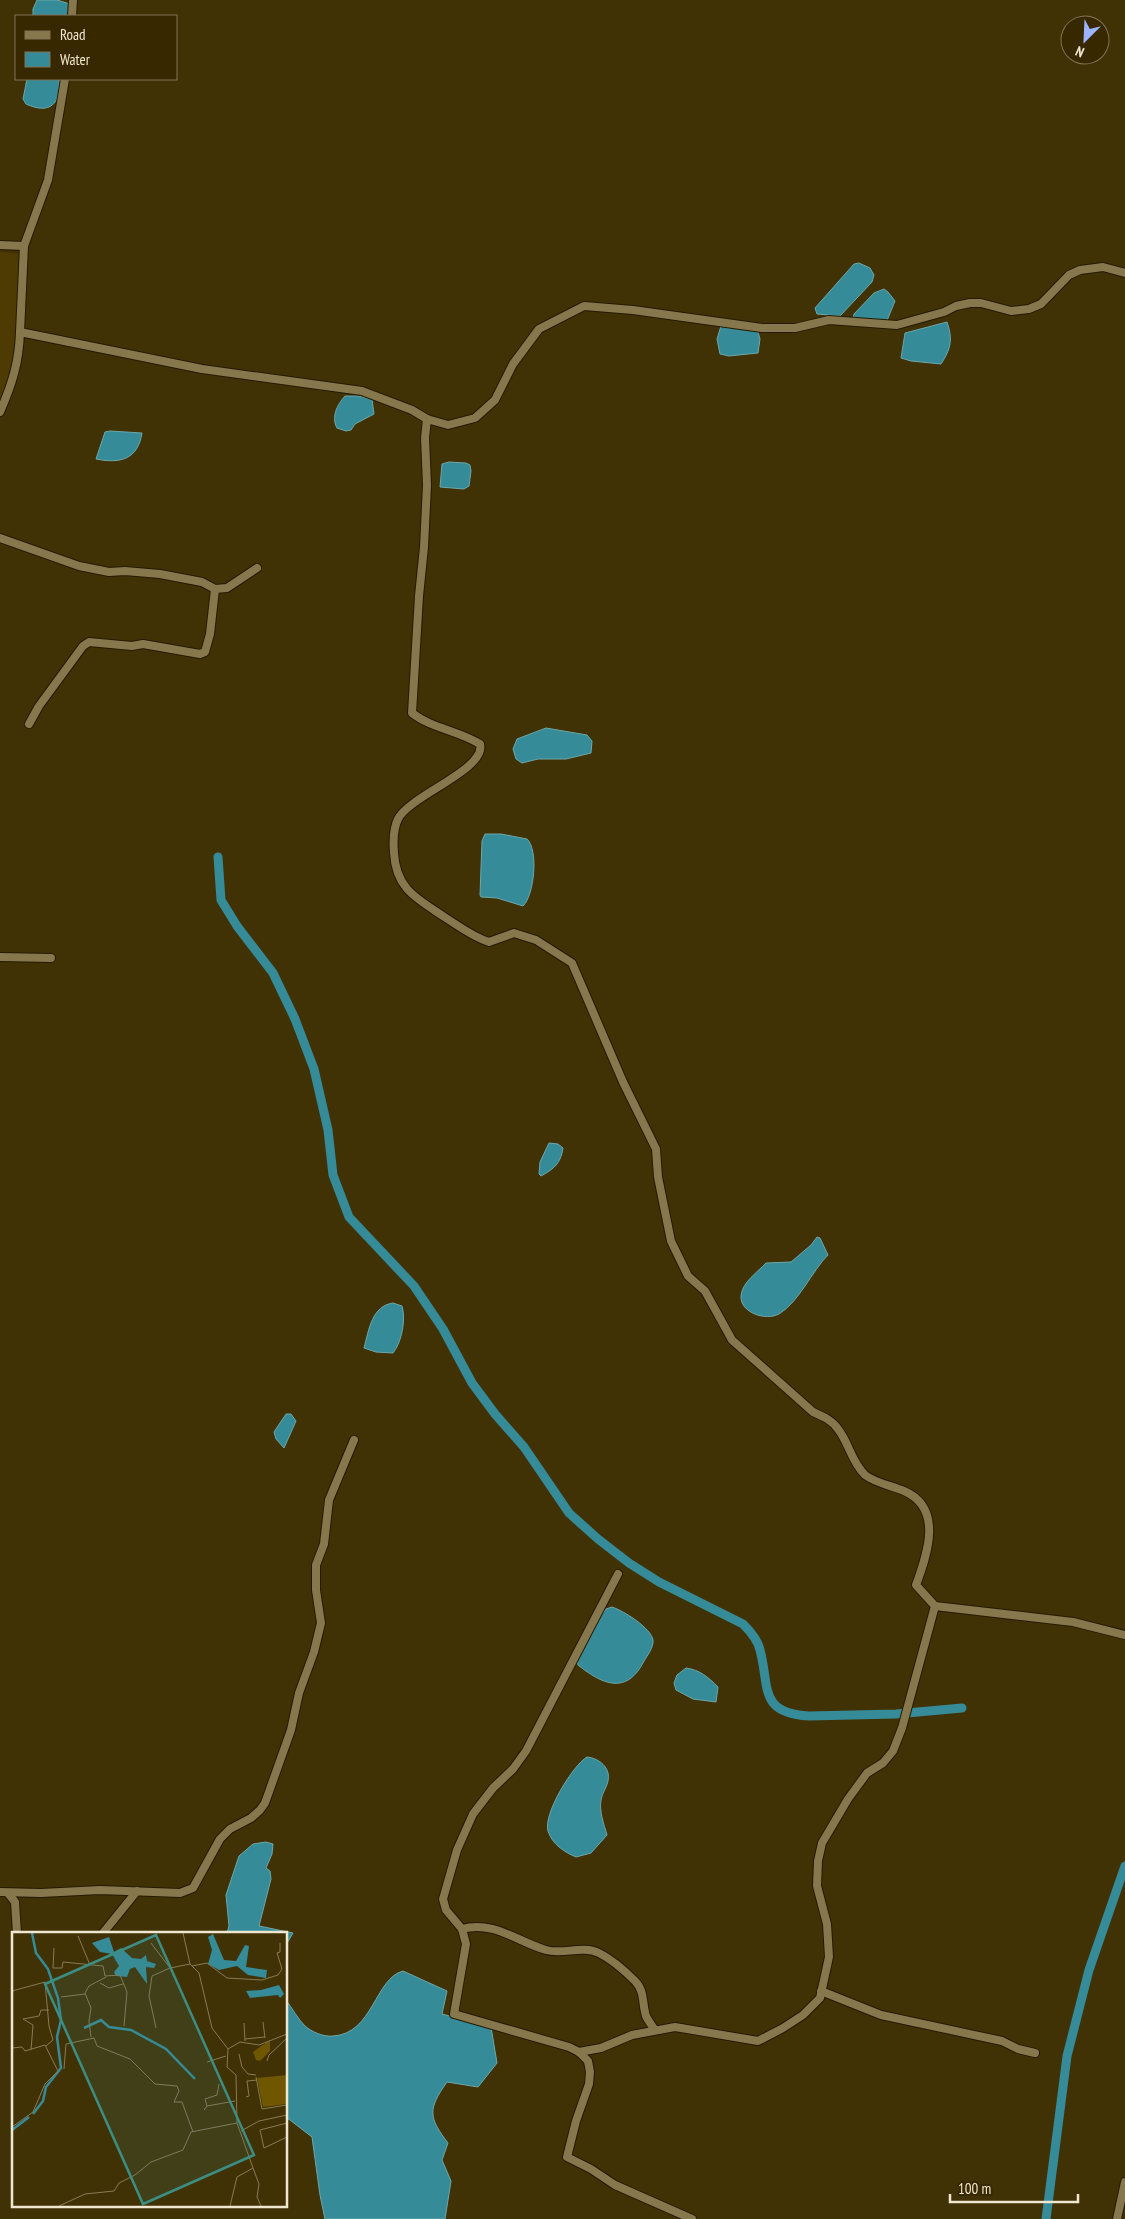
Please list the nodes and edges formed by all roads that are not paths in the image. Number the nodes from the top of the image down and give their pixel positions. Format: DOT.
graph roads {
  1 [pos="73,0"];
  2 [pos="72,15"];
  3 [pos="65,80"];
  4 [pos="0,245"];
  5 [pos="24,246"];
  6 [pos="1125,273"];
  7 [pos="20,332"];
  8 [pos="0,412"];
  9 [pos="427,419"];
  10 [pos="0,538"];
  11 [pos="257,568"];
  12 [pos="215,589"];
  13 [pos="29,724"];
  14 [pos="0,956"];
  15 [pos="52,958"];
  16 [pos="354,1440"];
  17 [pos="618,1574"];
  18 [pos="935,1606"];
  19 [pos="1125,1635"];
  20 [pos="137,1891"];
  21 [pos="4,1892"];
  22 [pos="462,1929"];
  23 [pos="17,1932"];
  24 [pos="104,1932"];
  25 [pos="821,1990"];
  26 [pos="654,2030"];
  27 [pos="579,2052"];
  28 [pos="1035,2053"];
  29 [pos="1125,2182"];
  30 [pos="670,2208"];
  31 [pos="670,2219"];
  32 [pos="692,2219"];
  33 [pos="1117,2219"];
  1 -- 2 [label="street"];
  3 -- 5 [label="street"];
  4 -- 5 [label="street"];
  5 -- 7 [label="street"];
  6 -- 9 [label="street"];
  7 -- 8 [label="street"];
  7 -- 9 [label="street"];
  9 -- 18 [label="street"];
  10 -- 12 [label="street"];
  11 -- 12 [label="street"];
  12 -- 13 [label="street"];
  14 -- 15 [label="street"];
  16 -- 20 [label="street"];
  17 -- 22 [label="street"];
  18 -- 19 [label="street"];
  18 -- 25 [label="street"];
  20 -- 21 [label="street"];
  20 -- 24 [label="street"];
  21 -- 23 [label="street"];
  22 -- 26 [label="street"];
  22 -- 27 [label="street"];
  25 -- 26 [label="street"];
  25 -- 28 [label="street"];
  26 -- 27 [label="street"];
  27 -- 30 [label="street"];
  29 -- 33 [label="street"];
  30 -- 31 [label="street"];
  30 -- 32 [label="street"];
}
